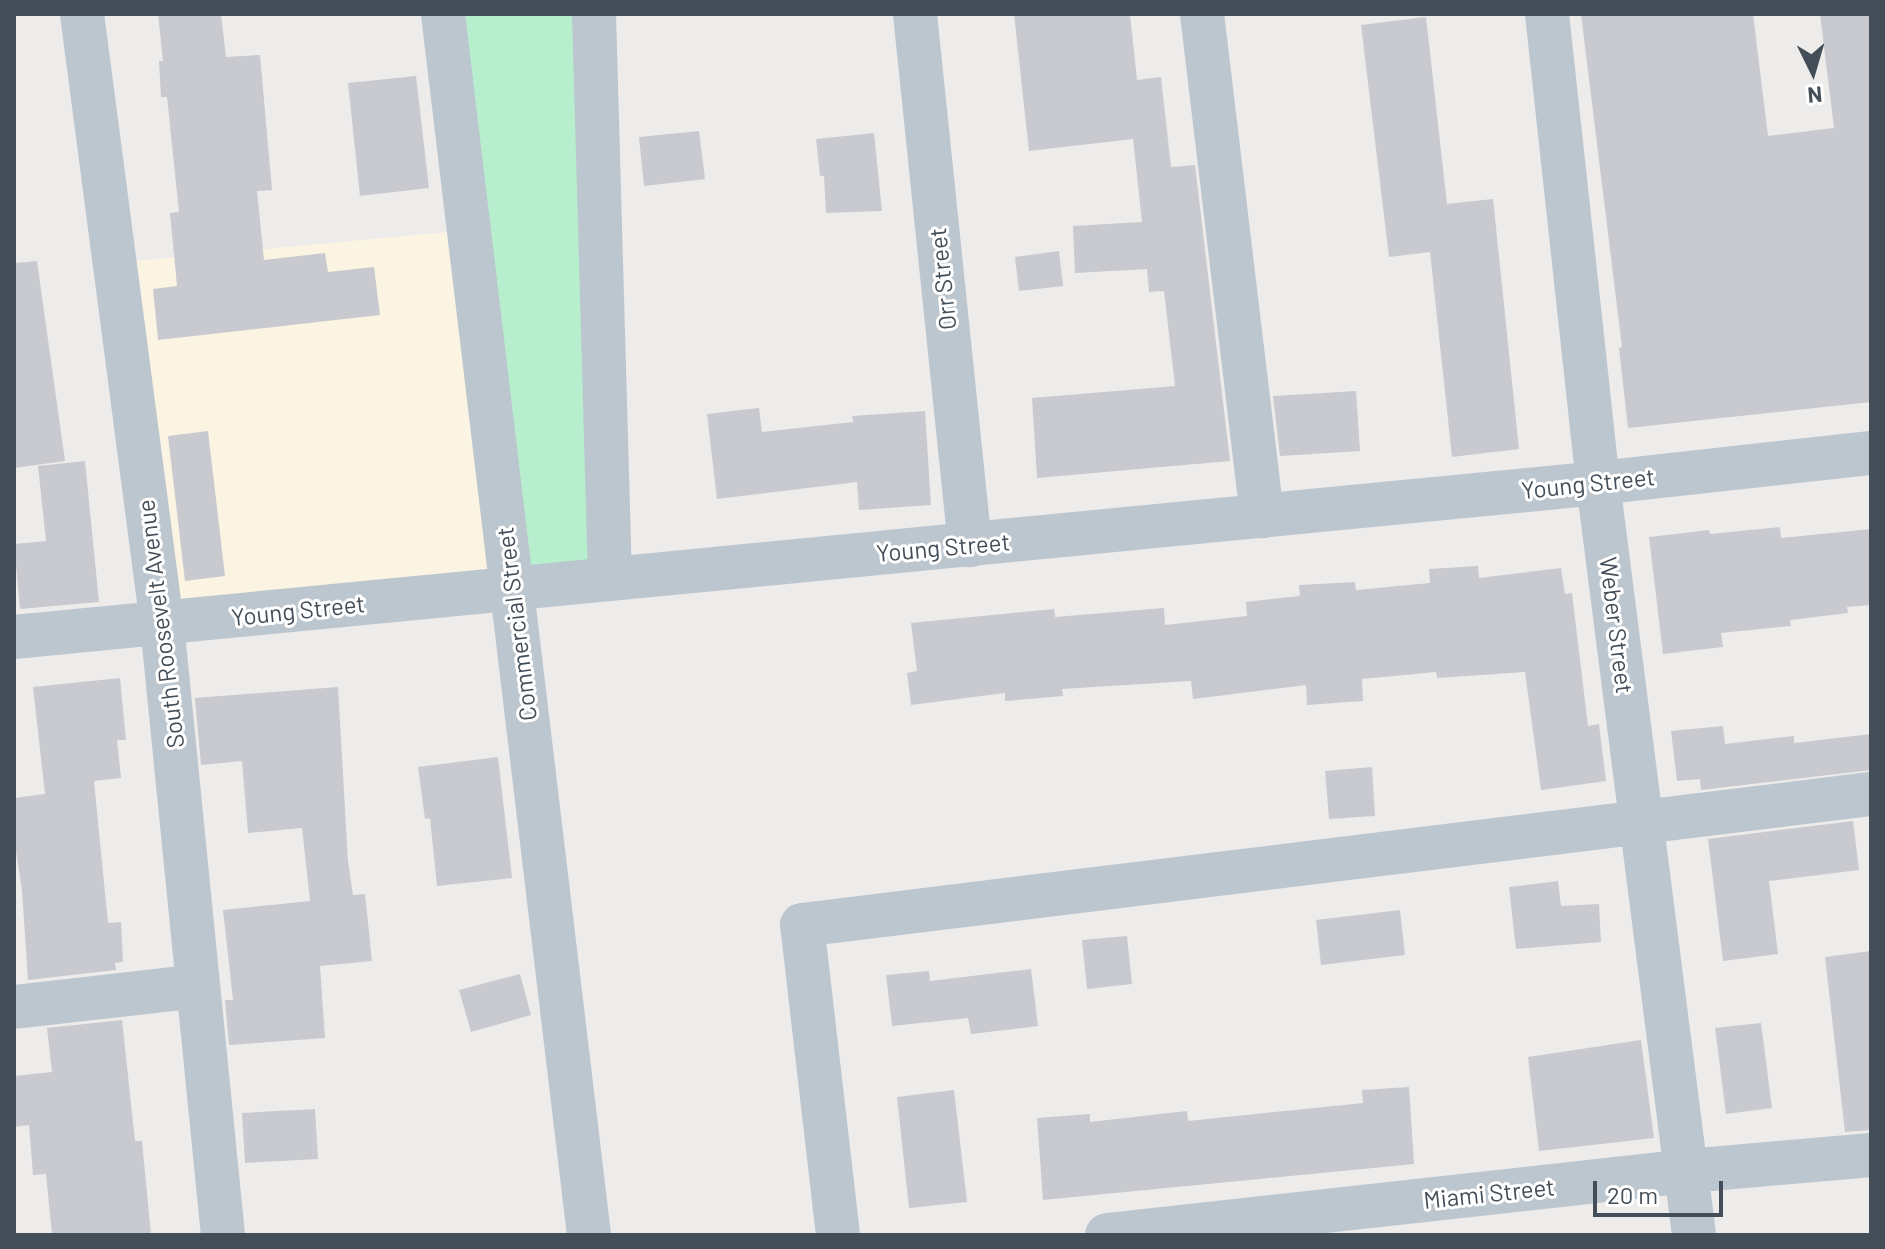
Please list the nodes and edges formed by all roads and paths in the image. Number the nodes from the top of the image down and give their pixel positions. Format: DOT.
graph roads {
  1 [pos="82,14"];
  2 [pos="443,14"];
  3 [pos="594,14"];
  4 [pos="915,14"];
  5 [pos="1202,14"];
  6 [pos="1547,14"];
  7 [pos="1871,453"];
  8 [pos="1598,483"];
  9 [pos="1262,516"];
  10 [pos="970,545"];
  11 [pos="610,578"];
  12 [pos="512,587"];
  13 [pos="162,624"];
  14 [pos="14,637"];
  15 [pos="1871,794"];
  16 [pos="1642,820"];
  17 [pos="198,986"];
  18 [pos="14,1007"];
  19 [pos="1871,1155"];
  20 [pos="1688,1171"];
  21 [pos="223,1235"];
  22 [pos="589,1235"];
  23 [pos="838,1235"];
  24 [pos="1107,1235"];
  25 [pos="1694,1235"];
  1 -- 13 [label="street, South Roosevelt Avenue"];
  2 -- 12 [label="street, Commercial Street"];
  3 -- 11 [label="street"];
  4 -- 10 [label="street, Orr Street"];
  5 -- 9 [label="street"];
  6 -- 8 [label="street, Weber Street"];
  7 -- 8 [label="street, Young Street"];
  8 -- 9 [label="street, Young Street"];
  8 -- 16 [label="street, Weber Street"];
  9 -- 10 [label="street, Young Street"];
  10 -- 11 [label="street, Young Street"];
  11 -- 12 [label="street, Young Street"];
  12 -- 13 [label="street, Young Street"];
  12 -- 22 [label="street, Commercial Street"];
  13 -- 14 [label="street, Young Street"];
  13 -- 17 [label="street, South Roosevelt Avenue"];
  15 -- 16 [label="street"];
  16 -- 20 [label="street, Weber Street"];
  16 -- 23 [label="street"];
  17 -- 18 [label="street"];
  17 -- 21 [label="street, South Roosevelt Avenue"];
  19 -- 20 [label="street, Miami Street"];
  20 -- 24 [label="street, Miami Street"];
  20 -- 25 [label="street, Weber Street"];
}
